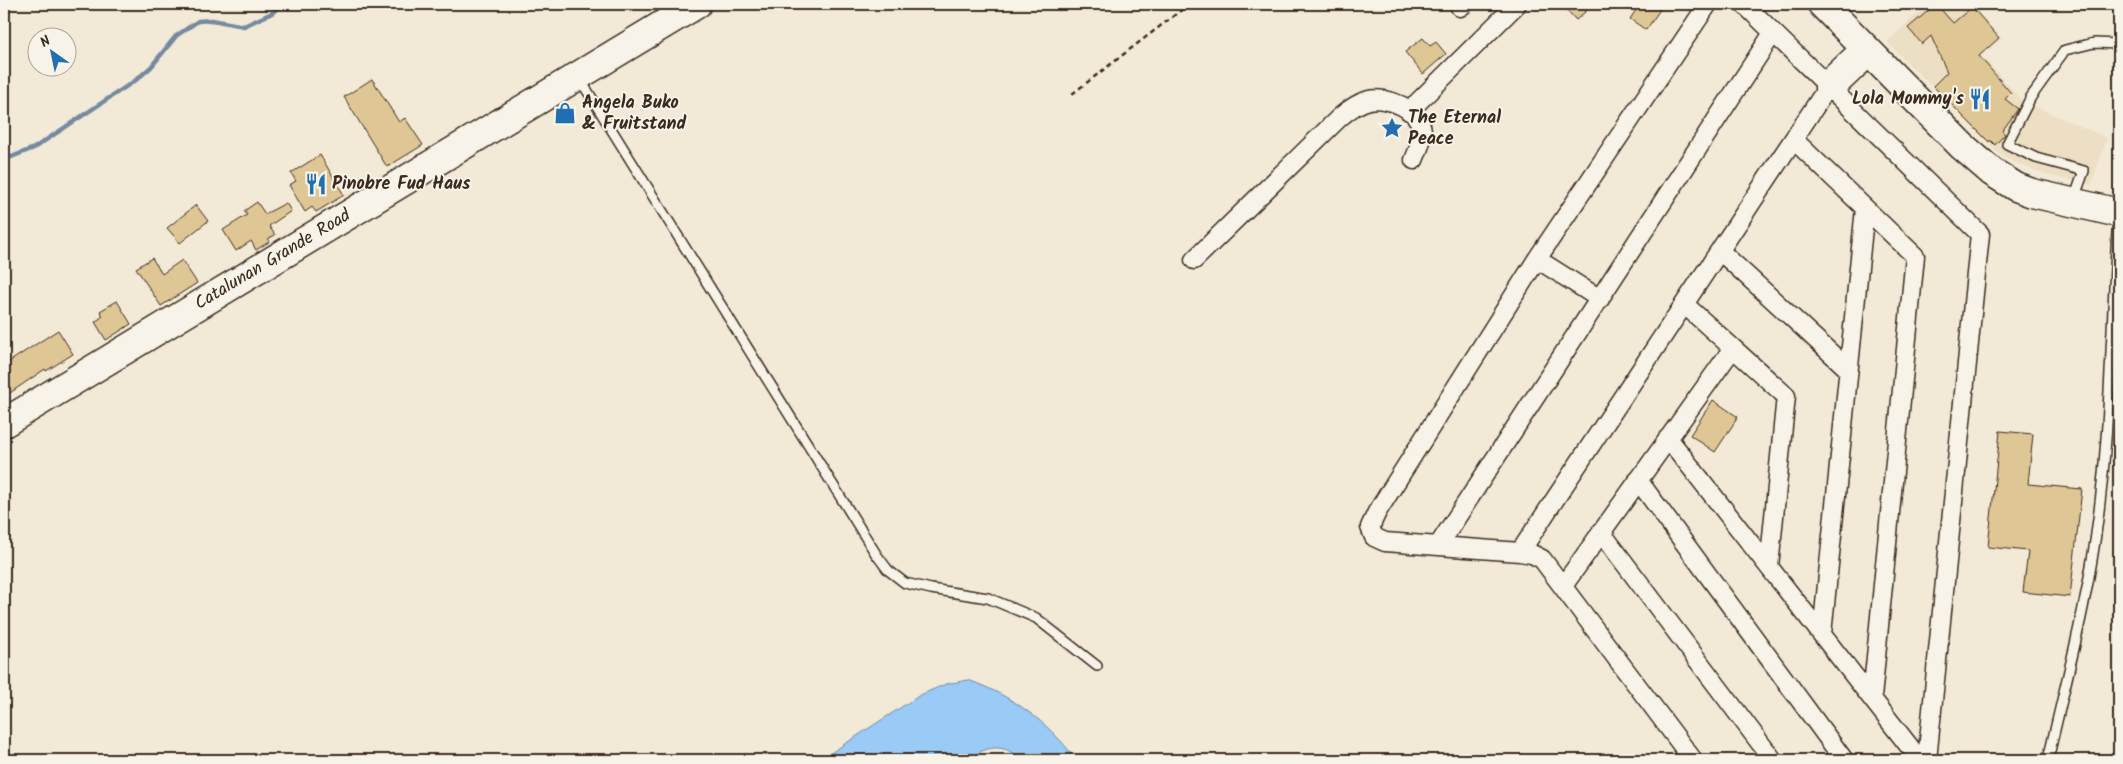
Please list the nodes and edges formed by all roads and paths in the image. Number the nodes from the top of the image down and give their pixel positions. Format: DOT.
graph roads {
  1 [pos="696,4"];
  2 [pos="1189,4"];
  3 [pos="1517,4"];
  4 [pos="1708,4"];
  5 [pos="1744,4"];
  6 [pos="1822,4"];
  7 [pos="1773,33"];
  8 [pos="2119,44"];
  9 [pos="1868,50"];
  10 [pos="578,76"];
  11 [pos="1827,89"];
  12 [pos="1072,94"];
  13 [pos="1409,111"];
  14 [pos="1794,140"];
  15 [pos="1414,160"];
  16 [pos="2073,203"];
  17 [pos="1865,208"];
  18 [pos="2119,212"];
  19 [pos="1720,251"];
  20 [pos="1194,260"];
  21 [pos="1537,260"];
  22 [pos="1600,299"];
  23 [pos="1684,304"];
  24 [pos="1733,348"];
  25 [pos="1848,369"];
  26 [pos="4,423"];
  27 [pos="1668,438"];
  28 [pos="1638,480"];
  29 [pos="1601,532"];
  30 [pos="1438,546"];
  31 [pos="1520,552"];
  32 [pos="1769,567"];
  33 [pos="1563,586"];
  34 [pos="1822,634"];
  35 [pos="1097,666"];
  36 [pos="1872,698"];
  37 [pos="1693,760"];
  38 [pos="1773,760"];
  39 [pos="1844,760"];
  40 [pos="1920,760"];
  41 [pos="1927,760"];
  42 [pos="2048,760"];
  1 -- 10 [label="main road, Catalunan Grande Road"];
  2 -- 12 [label="path"];
  3 -- 13 [label="street"];
  4 -- 21 [label="street"];
  5 -- 7 [label="street"];
  6 -- 9 [label="main road"];
  7 -- 11 [label="street"];
  7 -- 22 [label="street"];
  8 -- 16 [label="lane"];
  9 -- 11 [label="street"];
  9 -- 16 [label="main road"];
  10 -- 26 [label="main road, Catalunan Grande Road"];
  10 -- 35 [label="lane"];
  11 -- 14 [label="street"];
  11 -- 41 [label="street"];
  13 -- 15 [label="street"];
  13 -- 20 [label="street"];
  14 -- 17 [label="street"];
  14 -- 19 [label="street"];
  16 -- 18 [label="main road"];
  17 -- 25 [label="street"];
  17 -- 36 [label="street"];
  18 -- 42 [label="lane"];
  19 -- 23 [label="street"];
  19 -- 25 [label="street"];
  21 -- 22 [label="street"];
  21 -- 30 [label="street"];
  22 -- 30 [label="street"];
  23 -- 24 [label="street"];
  23 -- 31 [label="street"];
  24 -- 27 [label="street"];
  24 -- 32 [label="street"];
  25 -- 34 [label="street"];
  27 -- 28 [label="street"];
  27 -- 32 [label="street"];
  28 -- 29 [label="street"];
  28 -- 39 [label="street"];
  29 -- 33 [label="street"];
  29 -- 38 [label="street"];
  30 -- 31 [label="street"];
  31 -- 33 [label="street"];
  32 -- 34 [label="street"];
  33 -- 37 [label="street"];
  34 -- 36 [label="street"];
  36 -- 40 [label="street"];
}
